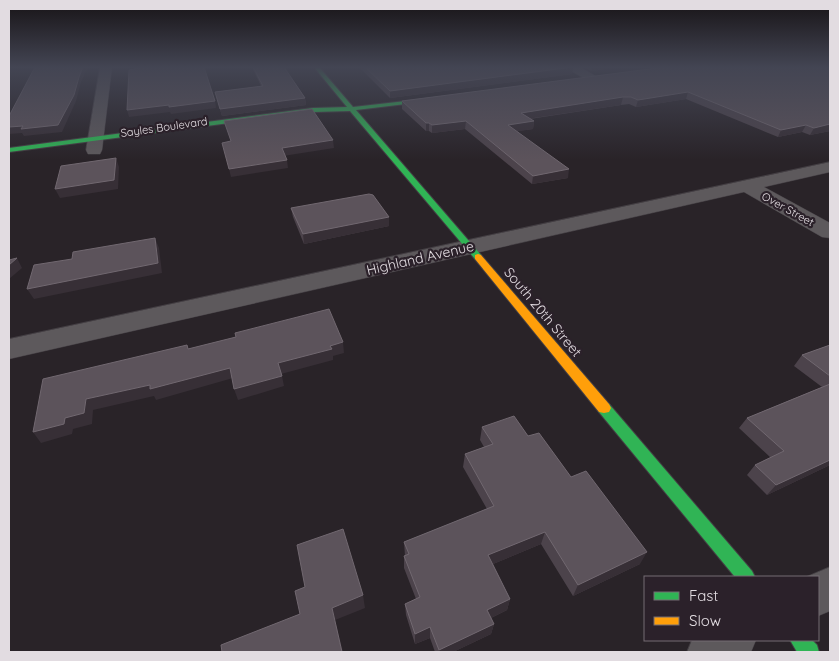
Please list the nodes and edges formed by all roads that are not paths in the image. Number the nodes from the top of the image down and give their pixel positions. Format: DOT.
graph roads {
  1 [pos="102,98"];
  2 [pos="342,98"];
  3 [pos="442,98"];
  4 [pos="352,109"];
  5 [pos="95,144"];
  6 [pos="9,150"];
  7 [pos="9,162"];
  8 [pos="830,167"];
  9 [pos="745,186"];
  10 [pos="830,232"];
  11 [pos="469,247"];
  12 [pos="9,349"];
  13 [pos="745,576"];
  14 [pos="731,641"];
  15 [pos="800,641"];
  16 [pos="710,652"];
  17 [pos="810,652"];
  1 -- 5 [label="street"];
  2 -- 4 [label="street, South 20th Street"];
  3 -- 4 [label="street, Sayles Boulevard"];
  4 -- 5 [label="street, Sayles Boulevard"];
  4 -- 11 [label="street, South 20th Street"];
  5 -- 6 [label="street, Sayles Boulevard"];
  5 -- 7 [label="street, Sayles Boulevard"];
  8 -- 9 [label="street, Highland Avenue"];
  9 -- 10 [label="street, Over Street"];
  9 -- 11 [label="street, Highland Avenue"];
  11 -- 12 [label="street, Highland Avenue"];
  11 -- 13 [label="street, South 20th Street"];
  14 -- 16 [label="street"];
  15 -- 17 [label="street"];
}
